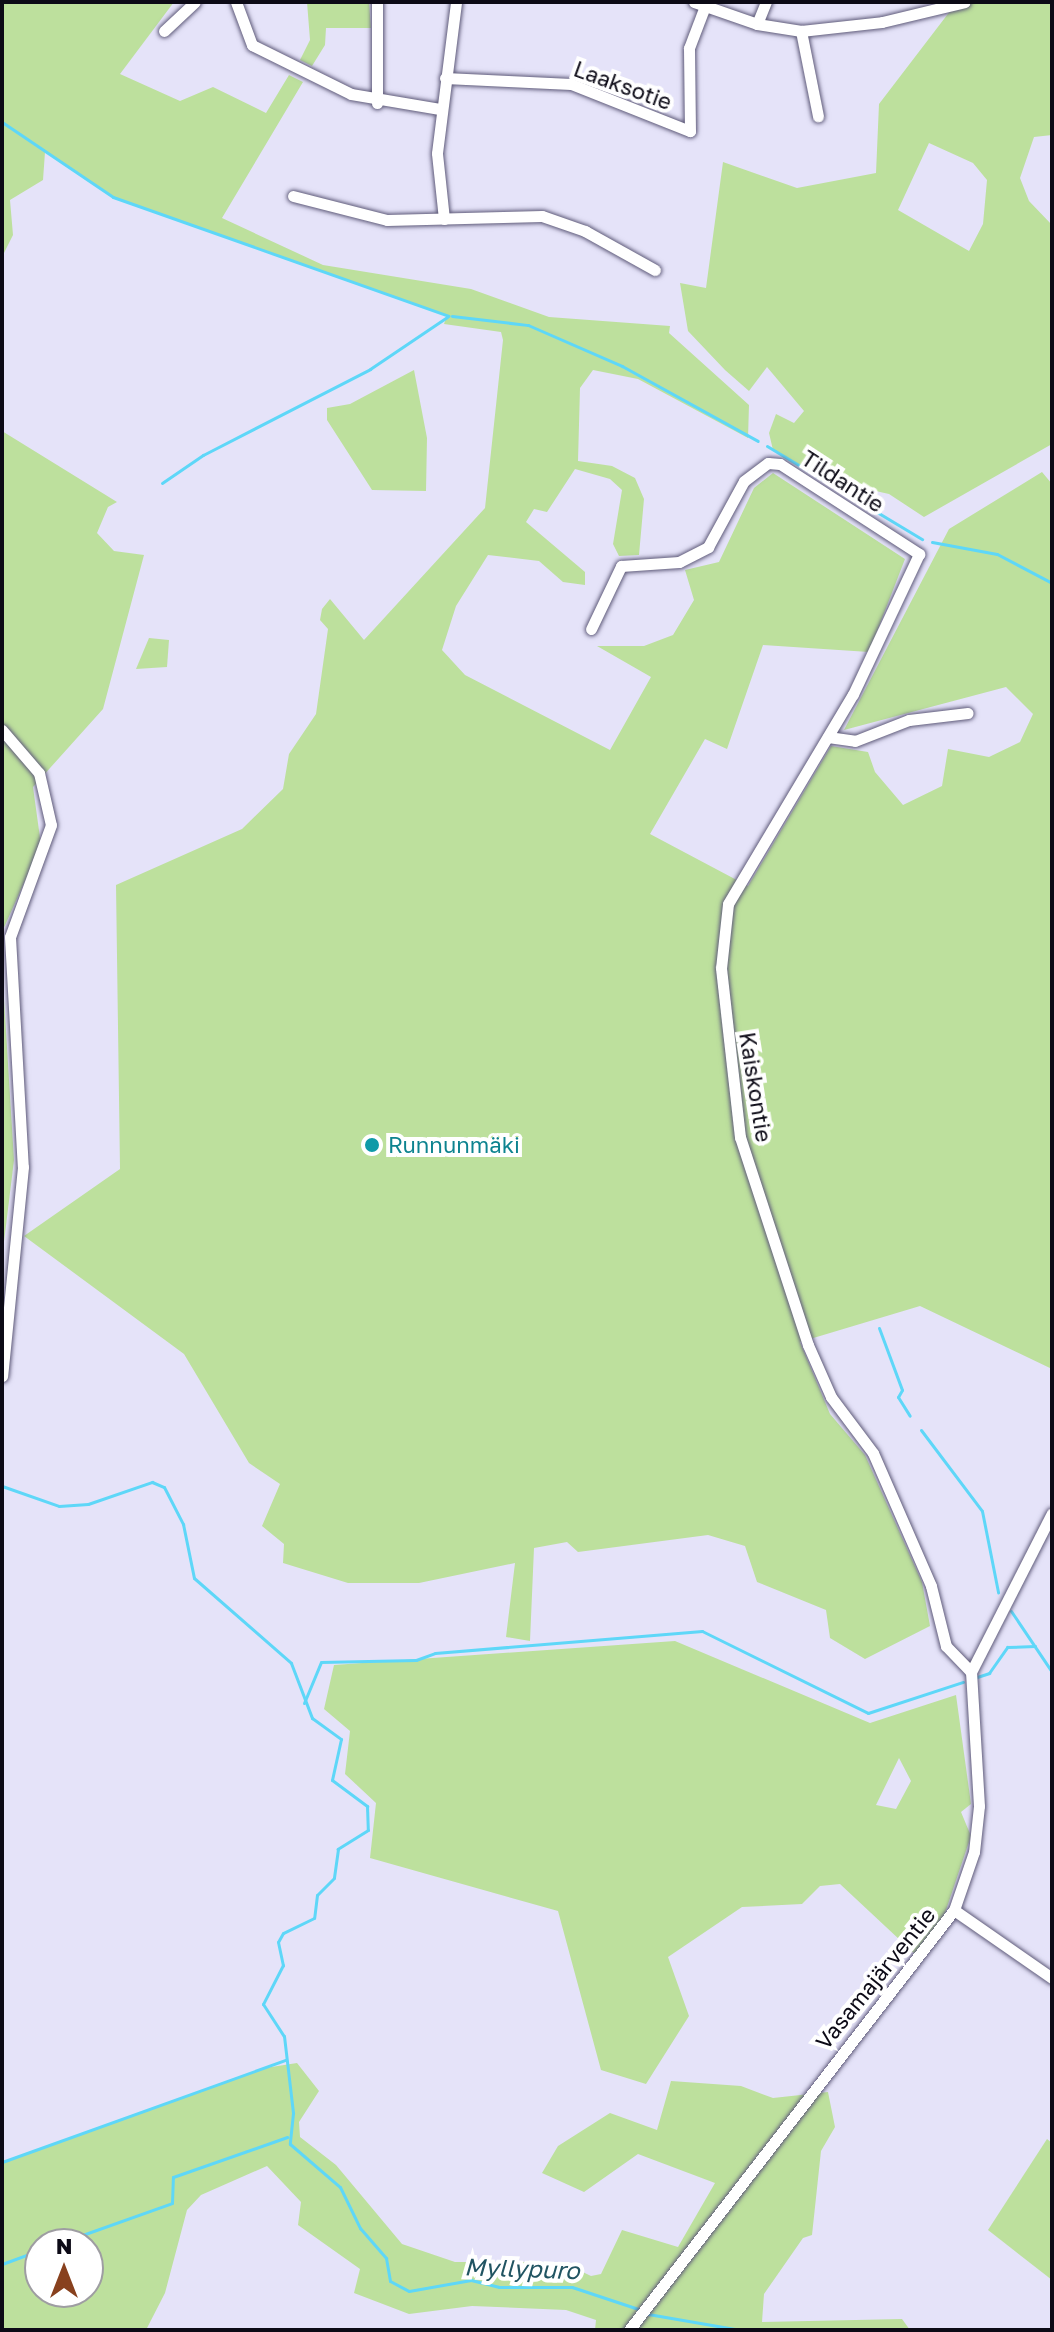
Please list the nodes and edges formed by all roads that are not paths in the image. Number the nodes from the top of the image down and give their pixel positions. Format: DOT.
graph roads {
  1 [pos="195,2"];
  2 [pos="236,2"];
  3 [pos="377,2"];
  4 [pos="456,2"];
  5 [pos="766,2"];
  6 [pos="965,2"];
  7 [pos="699,4"];
  8 [pos="757,24"];
  9 [pos="164,31"];
  10 [pos="801,31"];
  11 [pos="445,78"];
  12 [pos="377,103"];
  13 [pos="440,109"];
  14 [pos="818,116"];
  15 [pos="293,196"];
  16 [pos="444,219"];
  17 [pos="655,270"];
  18 [pos="919,554"];
  19 [pos="591,629"];
  20 [pos="968,713"];
  21 [pos="2,730"];
  22 [pos="828,737"];
  23 [pos="2,1376"];
  24 [pos="1052,1513"];
  25 [pos="971,1672"];
  26 [pos="954,1910"];
  27 [pos="1052,1978"];
  28 [pos="629,2330"];
  1 -- 9 [label="street"];
  2 -- 12 [label="street"];
  3 -- 12 [label="street"];
  4 -- 11 [label="street"];
  5 -- 8 [label="street"];
  6 -- 10 [label="street"];
  7 -- 8 [label="street"];
  7 -- 11 [label="street, Laaksotie"];
  8 -- 10 [label="street"];
  10 -- 14 [label="street"];
  11 -- 13 [label="street"];
  12 -- 13 [label="street"];
  13 -- 16 [label="street"];
  15 -- 16 [label="street"];
  16 -- 17 [label="street"];
  18 -- 19 [label="street, Tildantie"];
  18 -- 22 [label="street, Kaiskontie"];
  20 -- 22 [label="street"];
  21 -- 23 [label="street"];
  22 -- 25 [label="street, Kaiskontie"];
  24 -- 25 [label="street"];
  25 -- 26 [label="street, Vasamajärventie"];
  26 -- 27 [label="street"];
  26 -- 28 [label="street, Vasamajärventie"];
}
